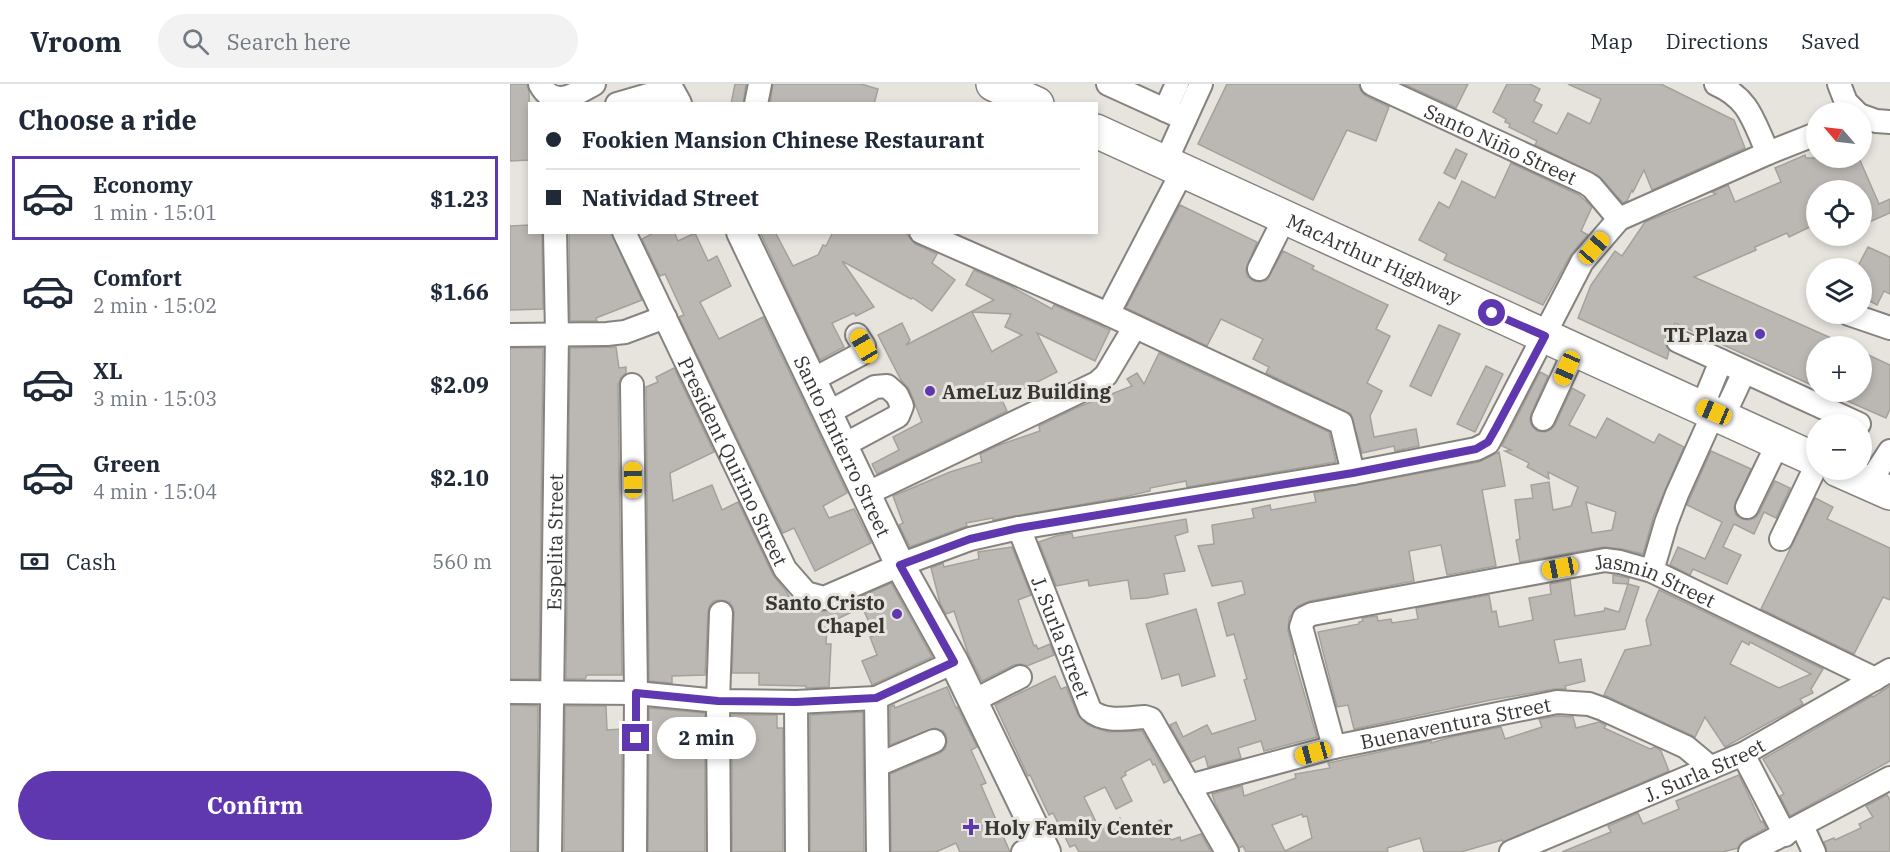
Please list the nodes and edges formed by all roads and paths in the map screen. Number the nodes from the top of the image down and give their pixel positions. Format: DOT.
graph roads {
  1 [pos="540,84"];
  2 [pos="594,84"];
  3 [pos="760,84"];
  4 [pos="993,84"];
  5 [pos="1108,84"];
  6 [pos="1176,84"];
  7 [pos="1201,84"];
  8 [pos="1372,84"];
  9 [pos="1716,84"];
  10 [pos="1839,84"];
  11 [pos="671,92"];
  12 [pos="626,102"];
  13 [pos="756,102"];
  14 [pos="1033,102"];
  15 [pos="1846,102"];
  16 [pos="1175,114"];
  17 [pos="1098,132"];
  18 [pos="1806,138"];
  19 [pos="1768,153"];
  20 [pos="1173,167"];
  21 [pos="1285,217"];
  22 [pos="1619,219"];
  23 [pos="555,234"];
  24 [pos="625,234"];
  25 [pos="742,234"];
  26 [pos="926,234"];
  27 [pos="1259,269"];
  28 [pos="1108,315"];
  29 [pos="665,317"];
  30 [pos="1872,322"];
  31 [pos="1134,328"];
  32 [pos="1890,328"];
  33 [pos="510,335"];
  34 [pos="557,335"];
  35 [pos="857,335"];
  36 [pos="1545,336"];
  37 [pos="1678,341"];
  38 [pos="1575,350"];
  39 [pos="1721,361"];
  40 [pos="1744,372"];
  41 [pos="812,380"];
  42 [pos="632,385"];
  43 [pos="1713,412"];
  44 [pos="828,413"];
  45 [pos="1836,414"];
  46 [pos="1543,419"];
  47 [pos="1778,443"];
  48 [pos="844,445"];
  49 [pos="1890,451"];
  50 [pos="1806,456"];
  51 [pos="1353,473"];
  52 [pos="1809,480"];
  53 [pos="1861,480"];
  54 [pos="1879,488"];
  55 [pos="866,494"];
  56 [pos="1747,507"];
  57 [pos="1019,528"];
  58 [pos="1781,539"];
  59 [pos="900,565"];
  60 [pos="1652,572"];
  61 [pos="721,613"];
  62 [pos="954,662"];
  63 [pos="1882,675"];
  64 [pos="1020,677"];
  65 [pos="510,692"];
  66 [pos="553,692"];
  67 [pos="636,693"];
  68 [pos="876,698"];
  69 [pos="718,701"];
  70 [pos="973,701"];
  71 [pos="796,702"];
  72 [pos="934,741"];
  73 [pos="1334,747"];
  74 [pos="1743,754"];
  75 [pos="877,765"];
  76 [pos="1711,768"];
  77 [pos="1890,778"];
  78 [pos="1189,786"];
  79 [pos="1794,830"];
  80 [pos="1037,850"];
  81 [pos="550,852"];
  82 [pos="635,852"];
  83 [pos="719,852"];
  84 [pos="797,852"];
  85 [pos="878,852"];
  86 [pos="1227,852"];
  87 [pos="1511,852"];
  88 [pos="1750,852"];
  89 [pos="1814,852"];
  1 -- 2 [label="street"];
  3 -- 13 [label="street"];
  4 -- 14 [label="highway"];
  5 -- 16 [label="street"];
  6 -- 16 [label="street"];
  7 -- 16 [label="street"];
  8 -- 22 [label="street, Santo Niño Street"];
  9 -- 19 [label="street"];
  10 -- 15 [label="street"];
  11 -- 12 [label="street"];
  16 -- 20 [label="street"];
  17 -- 20 [label="highway, MacArthur Highway"];
  18 -- 19 [label="street"];
  19 -- 22 [label="street"];
  20 -- 21 [label="highway, MacArthur Highway"];
  20 -- 28 [label="street"];
  21 -- 27 [label="street"];
  21 -- 36 [label="highway, MacArthur Highway"];
  22 -- 36 [label="street, President Quirino Street"];
  23 -- 34 [label="street, Espelita Street"];
  24 -- 29 [label="street, President Quirino Street"];
  25 -- 41 [label="main road, Santo Entierro Street"];
  26 -- 28 [label="street"];
  28 -- 31 [label="street"];
  29 -- 34 [label="street"];
  29 -- 59 [label="street, President Quirino Street"];
  30 -- 32 [label="street"];
  31 -- 51 [label="street"];
  31 -- 55 [label="street"];
  33 -- 34 [label="street"];
  34 -- 66 [label="street, Espelita Street"];
  35 -- 41 [label="street"];
  36 -- 38 [label="highway, MacArthur Highway"];
  36 -- 51 [label="street, President Quirino Street"];
  37 -- 39 [label="street"];
  38 -- 43 [label="highway, MacArthur Highway"];
  38 -- 46 [label="street"];
  39 -- 40 [label="street"];
  39 -- 43 [label="street"];
  40 -- 43 [label="street"];
  40 -- 45 [label="street"];
  41 -- 44 [label="main road, Santo Entierro Street"];
  42 -- 67 [label="street"];
  43 -- 47 [label="highway, MacArthur Highway"];
  43 -- 60 [label="street"];
  44 -- 48 [label="main road, Santo Entierro Street"];
  44 -- 48 [label="street"];
  47 -- 50 [label="highway, MacArthur Highway"];
  47 -- 56 [label="street"];
  48 -- 55 [label="main road, Santo Entierro Street"];
  49 -- 54 [label="street"];
  51 -- 57 [label="street, President Quirino Street"];
  52 -- 58 [label="street"];
  53 -- 54 [label="highway"];
  55 -- 59 [label="main road, Santo Entierro Street"];
  57 -- 59 [label="street, President Quirino Street"];
  57 -- 78 [label="street, J. Surla Street"];
  59 -- 62 [label="main road, Santo Entierro Street"];
  60 -- 63 [label="street, Jasmin Street"];
  60 -- 73 [label="street, Jasmin Street"];
  61 -- 69 [label="street"];
  62 -- 68 [label="street"];
  62 -- 70 [label="main road, Santo Entierro Street"];
  63 -- 74 [label="street, J. Surla Street"];
  64 -- 70 [label="street"];
  65 -- 66 [label="street"];
  66 -- 67 [label="street"];
  66 -- 81 [label="street, Espelita Street"];
  67 -- 69 [label="street"];
  67 -- 82 [label="street"];
  68 -- 71 [label="street"];
  68 -- 75 [label="street"];
  69 -- 71 [label="street"];
  69 -- 83 [label="street"];
  70 -- 80 [label="main road, Santo Entierro Street"];
  71 -- 84 [label="street"];
  72 -- 75 [label="street"];
  73 -- 76 [label="street, Buenaventura Street"];
  73 -- 78 [label="street, Buenaventura Street"];
  74 -- 76 [label="street, J. Surla Street"];
  74 -- 79 [label="street"];
  75 -- 85 [label="street"];
  76 -- 87 [label="street, J. Surla Street"];
  77 -- 79 [label="street"];
  78 -- 86 [label="street, J. Surla Street"];
  79 -- 88 [label="street"];
  79 -- 89 [label="street"];
}
